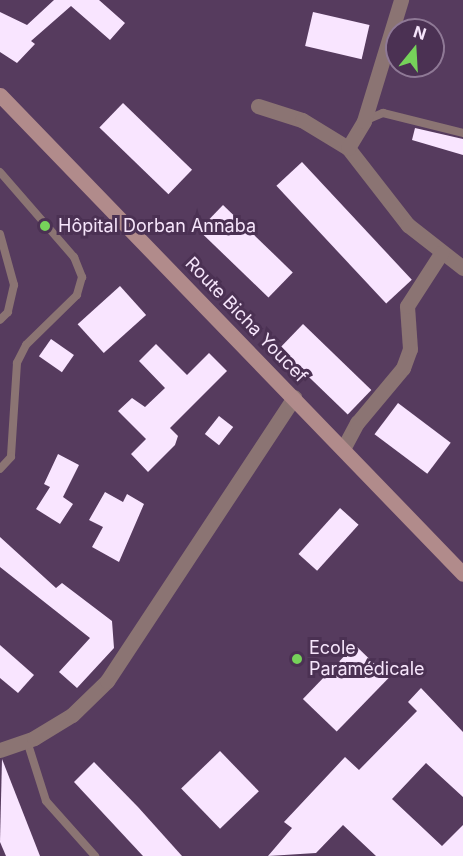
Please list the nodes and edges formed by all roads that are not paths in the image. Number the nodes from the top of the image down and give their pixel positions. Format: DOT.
graph roads {
  1 [pos="401,0"];
  2 [pos="0,95"];
  3 [pos="258,106"];
  4 [pos="364,121"];
  5 [pos="463,133"];
  6 [pos="348,148"];
  7 [pos="0,172"];
  8 [pos="0,234"];
  9 [pos="442,252"];
  10 [pos="463,268"];
  11 [pos="0,320"];
  12 [pos="294,397"];
  13 [pos="343,449"];
  14 [pos="0,469"];
  15 [pos="463,574"];
  16 [pos="27,741"];
  17 [pos="0,750"];
  18 [pos="95,856"];
  1 -- 4 [label="street"];
  2 -- 12 [label="main road, Route Bicha Youcef"];
  3 -- 6 [label="street"];
  4 -- 5 [label="lane"];
  4 -- 6 [label="street"];
  6 -- 9 [label="street"];
  7 -- 14 [label="lane"];
  8 -- 11 [label="lane"];
  9 -- 10 [label="street"];
  9 -- 13 [label="street"];
  12 -- 13 [label="main road, Route Bicha Youcef"];
  12 -- 16 [label="street"];
  13 -- 15 [label="main road, Route Bicha Youcef"];
  16 -- 17 [label="street"];
  16 -- 18 [label="lane"];
}
